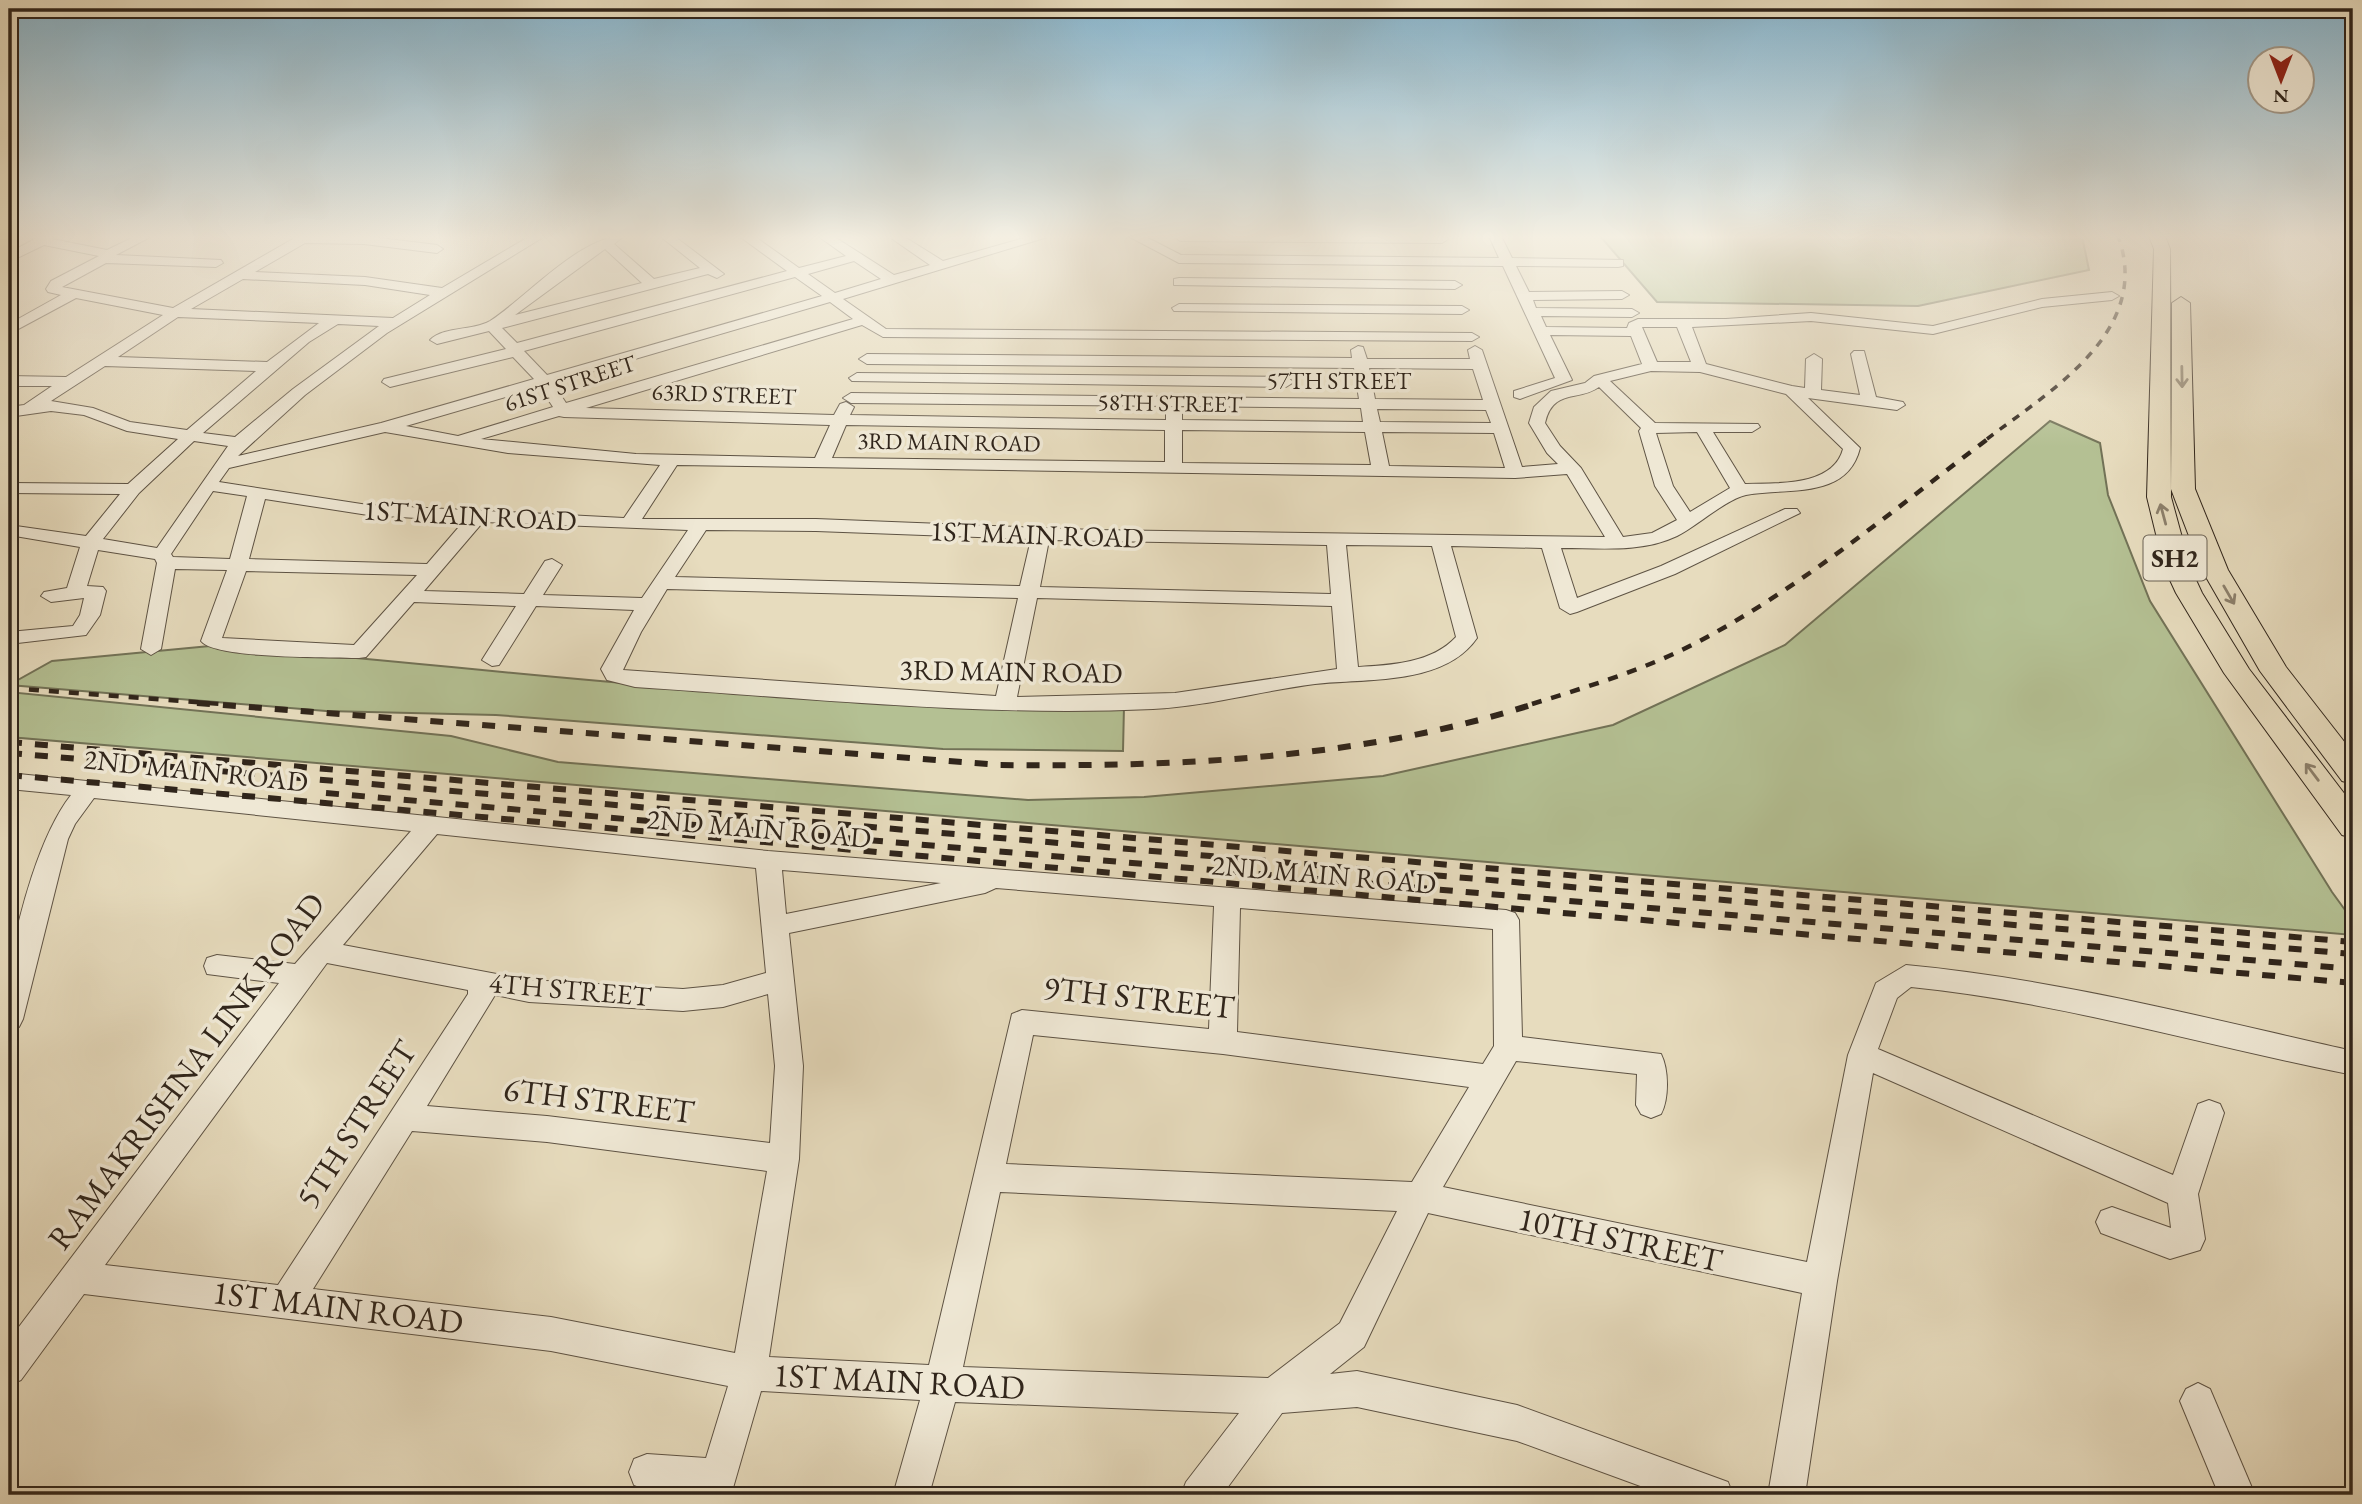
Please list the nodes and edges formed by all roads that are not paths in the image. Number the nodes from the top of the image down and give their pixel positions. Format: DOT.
graph roads {
  1 [pos="51,306"];
  2 [pos="138,306"];
  3 [pos="186,306"];
  4 [pos="421,306"];
  5 [pos="525,306"];
  6 [pos="567,306"];
  7 [pos="671,306"];
  8 [pos="798,306"];
  9 [pos="846,306"];
  10 [pos="1461,306"];
  11 [pos="1529,306"];
  12 [pos="1628,306"];
  13 [pos="2029,306"];
  14 [pos="2161,306"];
  15 [pos="2181,306"];
  16 [pos="1179,308"];
  17 [pos="1298,309"];
  18 [pos="1462,310"];
  19 [pos="1532,312"];
  20 [pos="175,313"];
  21 [pos="338,318"];
  22 [pos="864,320"];
  23 [pos="395,322"];
  24 [pos="1636,323"];
  25 [pos="1683,324"];
  26 [pos="492,326"];
  27 [pos="9,330"];
  28 [pos="1541,331"];
  29 [pos="883,333"];
  30 [pos="1177,335"];
  31 [pos="1301,336"];
  32 [pos="1355,337"];
  33 [pos="1472,337"];
  34 [pos="438,340"];
  35 [pos="513,350"];
  36 [pos="1859,354"];
  37 [pos="867,359"];
  38 [pos="1814,359"];
  39 [pos="103,361"];
  40 [pos="1177,361"];
  41 [pos="1283,363"];
  42 [pos="1362,364"];
  43 [pos="1478,364"];
  44 [pos="1651,366"];
  45 [pos="271,367"];
  46 [pos="1700,367"];
  47 [pos="857,378"];
  48 [pos="1599,379"];
  49 [pos="9,381"];
  50 [pos="544,381"];
  51 [pos="1176,381"];
  52 [pos="69,382"];
  53 [pos="390,382"];
  54 [pos="1286,382"];
  55 [pos="1792,391"];
  56 [pos="1520,394"];
  57 [pos="1557,394"];
  58 [pos="1813,394"];
  59 [pos="851,398"];
  60 [pos="1491,400"];
  61 [pos="1869,401"];
  62 [pos="1175,403"];
  63 [pos="1370,403"];
  64 [pos="1897,404"];
  65 [pos="1284,405"];
  66 [pos="564,411"];
  67 [pos="13,416"];
  68 [pos="840,420"];
  69 [pos="1173,425"];
  70 [pos="385,427"];
  71 [pos="1290,427"];
  72 [pos="1702,427"];
  73 [pos="1752,427"];
  74 [pos="1374,428"];
  75 [pos="1499,428"];
  76 [pos="1651,428"];
  77 [pos="193,434"];
  78 [pos="239,443"];
  79 [pos="451,443"];
  80 [pos="673,458"];
  81 [pos="821,463"];
  82 [pos="226,464"];
  83 [pos="1173,468"];
  84 [pos="1572,468"];
  85 [pos="1381,471"];
  86 [pos="1515,473"];
  87 [pos="208,485"];
  88 [pos="9,488"];
  89 [pos="133,489"];
  90 [pos="1740,490"];
  91 [pos="257,494"];
  92 [pos="1791,513"];
  93 [pos="478,516"];
  94 [pos="1686,520"];
  95 [pos="629,524"];
  96 [pos="699,527"];
  97 [pos="10,531"];
  98 [pos="1041,535"];
  99 [pos="1336,538"];
  100 [pos="1440,540"];
  101 [pos="90,543"];
  102 [pos="1550,543"];
  103 [pos="1618,543"];
  104 [pos="164,559"];
  105 [pos="238,565"];
  106 [pos="552,565"];
  107 [pos="432,570"];
  108 [pos="663,583"];
  109 [pos="1028,591"];
  110 [pos="75,595"];
  111 [pos="51,596"];
  112 [pos="408,596"];
  113 [pos="1341,600"];
  114 [pos="529,601"];
  115 [pos="647,604"];
  116 [pos="9,638"];
  117 [pos="152,649"];
  118 [pos="492,660"];
  119 [pos="1348,674"];
  120 [pos="1005,702"];
  121 [pos="2353,774"];
  122 [pos="9,781"];
  123 [pos="89,788"];
  124 [pos="430,825"];
  125 [pos="2353,827"];
  126 [pos="768,860"];
  127 [pos="1012,879"];
  128 [pos="1227,895"];
  129 [pos="775,926"];
  130 [pos="320,951"];
  131 [pos="217,966"];
  132 [pos="301,975"];
  133 [pos="779,980"];
  134 [pos="483,982"];
  135 [pos="9,1019"];
  136 [pos="1223,1042"];
  137 [pos="1508,1048"];
  138 [pos="1862,1055"];
  139 [pos="2353,1066"];
  140 [pos="1490,1078"];
  141 [pos="1651,1105"];
  142 [pos="2209,1113"];
  143 [pos="405,1117"];
  144 [pos="785,1159"];
  145 [pos="987,1177"];
  146 [pos="2182,1194"];
  147 [pos="1420,1197"];
  148 [pos="2112,1222"];
  149 [pos="75,1277"];
  150 [pos="1820,1281"];
  151 [pos="285,1304"];
  152 [pos="9,1368"];
  153 [pos="749,1373"];
  154 [pos="942,1384"];
  155 [pos="1273,1396"];
  156 [pos="2198,1401"];
  157 [pos="647,1472"];
  158 [pos="715,1486"];
  159 [pos="911,1495"];
  160 [pos="1199,1495"];
  161 [pos="1715,1495"];
  162 [pos="1787,1495"];
  163 [pos="2237,1495"];
  1 -- 27 [label="street"];
  2 -- 20 [label="street"];
  3 -- 20 [label="street"];
  4 -- 23 [label="street"];
  5 -- 26 [label="street"];
  6 -- 26 [label="street"];
  7 -- 35 [label="street"];
  8 -- 50 [label="street"];
  9 -- 22 [label="street"];
  10 -- 18 [label="street"];
  11 -- 19 [label="street"];
  12 -- 24 [label="street"];
  13 -- 25 [label="street"];
  125 -- 14 [label="main road, SH2, one-way"];
  15 -- 121 [label="main road, SH2, one-way"];
  16 -- 17 [label="street"];
  16 -- 30 [label="street"];
  17 -- 18 [label="street"];
  17 -- 31 [label="street"];
  18 -- 33 [label="street"];
  19 -- 24 [label="street"];
  19 -- 28 [label="street"];
  20 -- 21 [label="street"];
  20 -- 39 [label="street"];
  21 -- 23 [label="street"];
  21 -- 45 [label="street"];
  22 -- 29 [label="street"];
  22 -- 66 [label="street, 61ST STREET"];
  23 -- 78 [label="street"];
  24 -- 25 [label="street"];
  24 -- 28 [label="street"];
  24 -- 44 [label="street"];
  25 -- 46 [label="street"];
  26 -- 34 [label="street"];
  26 -- 35 [label="street"];
  28 -- 56 [label="street"];
  29 -- 30 [label="street"];
  29 -- 37 [label="street"];
  30 -- 31 [label="street"];
  30 -- 40 [label="street"];
  31 -- 32 [label="street"];
  32 -- 33 [label="street"];
  32 -- 42 [label="street"];
  33 -- 43 [label="street"];
  35 -- 50 [label="street"];
  35 -- 53 [label="street"];
  36 -- 61 [label="street"];
  37 -- 40 [label="street"];
  37 -- 47 [label="street"];
  38 -- 58 [label="street"];
  39 -- 45 [label="street"];
  39 -- 52 [label="street"];
  40 -- 41 [label="street"];
  40 -- 51 [label="street"];
  41 -- 42 [label="street"];
  41 -- 54 [label="street"];
  42 -- 43 [label="street"];
  42 -- 63 [label="street"];
  43 -- 60 [label="street"];
  44 -- 46 [label="street"];
  44 -- 48 [label="street"];
  45 -- 77 [label="street"];
  46 -- 55 [label="street"];
  47 -- 51 [label="street"];
  47 -- 59 [label="street"];
  48 -- 57 [label="street"];
  48 -- 76 [label="street"];
  49 -- 52 [label="street"];
  50 -- 66 [label="street"];
  50 -- 70 [label="street"];
  51 -- 54 [label="street"];
  51 -- 62 [label="street"];
  52 -- 67 [label="street"];
  54 -- 65 [label="street"];
  55 -- 58 [label="street"];
  55 -- 90 [label="street"];
  56 -- 57 [label="street"];
  56 -- 60 [label="street, 57TH STREET"];
  57 -- 84 [label="street"];
  58 -- 61 [label="street"];
  59 -- 62 [label="street, 57TH STREET"];
  59 -- 68 [label="street"];
  60 -- 63 [label="street, 57TH STREET"];
  60 -- 75 [label="street"];
  61 -- 64 [label="street"];
  62 -- 65 [label="street, 57TH STREET"];
  62 -- 69 [label="street"];
  63 -- 65 [label="street, 57TH STREET"];
  63 -- 74 [label="street"];
  65 -- 71 [label="street"];
  66 -- 68 [label="street, 63RD STREET"];
  66 -- 79 [label="street, 61ST STREET"];
  67 -- 77 [label="street"];
  68 -- 69 [label="street, 58TH STREET"];
  68 -- 81 [label="street"];
  69 -- 71 [label="street, 58TH STREET"];
  69 -- 83 [label="street"];
  70 -- 79 [label="street, 3RD MAIN ROAD"];
  70 -- 82 [label="street"];
  71 -- 74 [label="street, 58TH STREET"];
  72 -- 73 [label="street"];
  72 -- 76 [label="street"];
  72 -- 90 [label="street"];
  74 -- 75 [label="street, 58TH STREET"];
  74 -- 85 [label="street"];
  75 -- 86 [label="street"];
  76 -- 94 [label="street"];
  77 -- 78 [label="street"];
  77 -- 89 [label="street"];
  78 -- 82 [label="street"];
  79 -- 80 [label="street, 3RD MAIN ROAD"];
  80 -- 81 [label="street, 3RD MAIN ROAD"];
  80 -- 95 [label="street"];
  81 -- 83 [label="street, 3RD MAIN ROAD"];
  82 -- 87 [label="street"];
  83 -- 85 [label="street, 3RD MAIN ROAD"];
  84 -- 86 [label="street, 3RD MAIN ROAD"];
  84 -- 103 [label="street"];
  85 -- 86 [label="street, 3RD MAIN ROAD"];
  87 -- 91 [label="street, 1ST MAIN ROAD"];
  87 -- 104 [label="street"];
  88 -- 89 [label="street"];
  89 -- 101 [label="street"];
  90 -- 94 [label="street, 1ST MAIN ROAD"];
  91 -- 93 [label="street, 1ST MAIN ROAD"];
  91 -- 105 [label="street"];
  92 -- 102 [label="street"];
  93 -- 95 [label="street, 1ST MAIN ROAD"];
  93 -- 107 [label="street"];
  94 -- 103 [label="street, 1ST MAIN ROAD"];
  95 -- 96 [label="street, 1ST MAIN ROAD"];
  96 -- 98 [label="street, 1ST MAIN ROAD"];
  96 -- 108 [label="street, 3RD MAIN ROAD"];
  97 -- 101 [label="street"];
  98 -- 99 [label="street, 1ST MAIN ROAD"];
  98 -- 109 [label="street"];
  99 -- 100 [label="street, 1ST MAIN ROAD"];
  99 -- 113 [label="street"];
  100 -- 102 [label="street, 1ST MAIN ROAD"];
  100 -- 119 [label="street, 3RD MAIN ROAD"];
  101 -- 104 [label="street"];
  101 -- 110 [label="street"];
  102 -- 103 [label="street, 1ST MAIN ROAD"];
  104 -- 105 [label="street"];
  104 -- 117 [label="street"];
  105 -- 107 [label="street"];
  105 -- 112 [label="street"];
  106 -- 114 [label="street"];
  107 -- 112 [label="street"];
  108 -- 109 [label="street"];
  108 -- 115 [label="street, 3RD MAIN ROAD"];
  109 -- 113 [label="street"];
  109 -- 120 [label="street"];
  110 -- 111 [label="street"];
  110 -- 116 [label="street"];
  112 -- 114 [label="street"];
  113 -- 119 [label="street"];
  114 -- 115 [label="street"];
  114 -- 118 [label="street"];
  115 -- 120 [label="street, 3RD MAIN ROAD"];
  119 -- 120 [label="street, 3RD MAIN ROAD"];
  122 -- 123 [label="street, 2ND MAIN ROAD"];
  123 -- 124 [label="street, 2ND MAIN ROAD"];
  123 -- 135 [label="street"];
  124 -- 126 [label="street, 2ND MAIN ROAD"];
  124 -- 130 [label="street, RAMAKRISHNA LINK ROAD"];
  126 -- 127 [label="street, 2ND MAIN ROAD"];
  126 -- 129 [label="street"];
  127 -- 128 [label="street, 2ND MAIN ROAD"];
  127 -- 129 [label="street"];
  128 -- 136 [label="street"];
  128 -- 137 [label="street, 2ND MAIN ROAD"];
  129 -- 133 [label="street"];
  130 -- 132 [label="street, RAMAKRISHNA LINK ROAD"];
  130 -- 134 [label="street, 4TH STREET"];
  131 -- 132 [label="street"];
  132 -- 149 [label="street, RAMAKRISHNA LINK ROAD"];
  133 -- 134 [label="street, 4TH STREET"];
  133 -- 144 [label="street"];
  134 -- 143 [label="street, 5TH STREET"];
  136 -- 140 [label="street, 9TH STREET"];
  136 -- 145 [label="street, 9TH STREET"];
  137 -- 140 [label="street"];
  137 -- 141 [label="street"];
  138 -- 139 [label="street"];
  138 -- 146 [label="street"];
  138 -- 150 [label="street"];
  140 -- 147 [label="street"];
  142 -- 146 [label="street"];
  143 -- 144 [label="street, 6TH STREET"];
  143 -- 151 [label="street, 5TH STREET"];
  144 -- 153 [label="street"];
  145 -- 147 [label="street, 10TH STREET"];
  145 -- 154 [label="street, 9TH STREET"];
  146 -- 148 [label="street"];
  147 -- 150 [label="street, 10TH STREET"];
  147 -- 155 [label="street"];
  149 -- 151 [label="street, 1ST MAIN ROAD"];
  149 -- 152 [label="street, RAMAKRISHNA LINK ROAD"];
  150 -- 162 [label="street"];
  151 -- 153 [label="street, 1ST MAIN ROAD"];
  153 -- 154 [label="street, 1ST MAIN ROAD"];
  153 -- 158 [label="street"];
  154 -- 155 [label="street, 1ST MAIN ROAD"];
  154 -- 159 [label="street, 9TH STREET"];
  155 -- 160 [label="street"];
  155 -- 161 [label="street, 1ST MAIN ROAD"];
  156 -- 163 [label="street"];
  157 -- 158 [label="street"];
}
